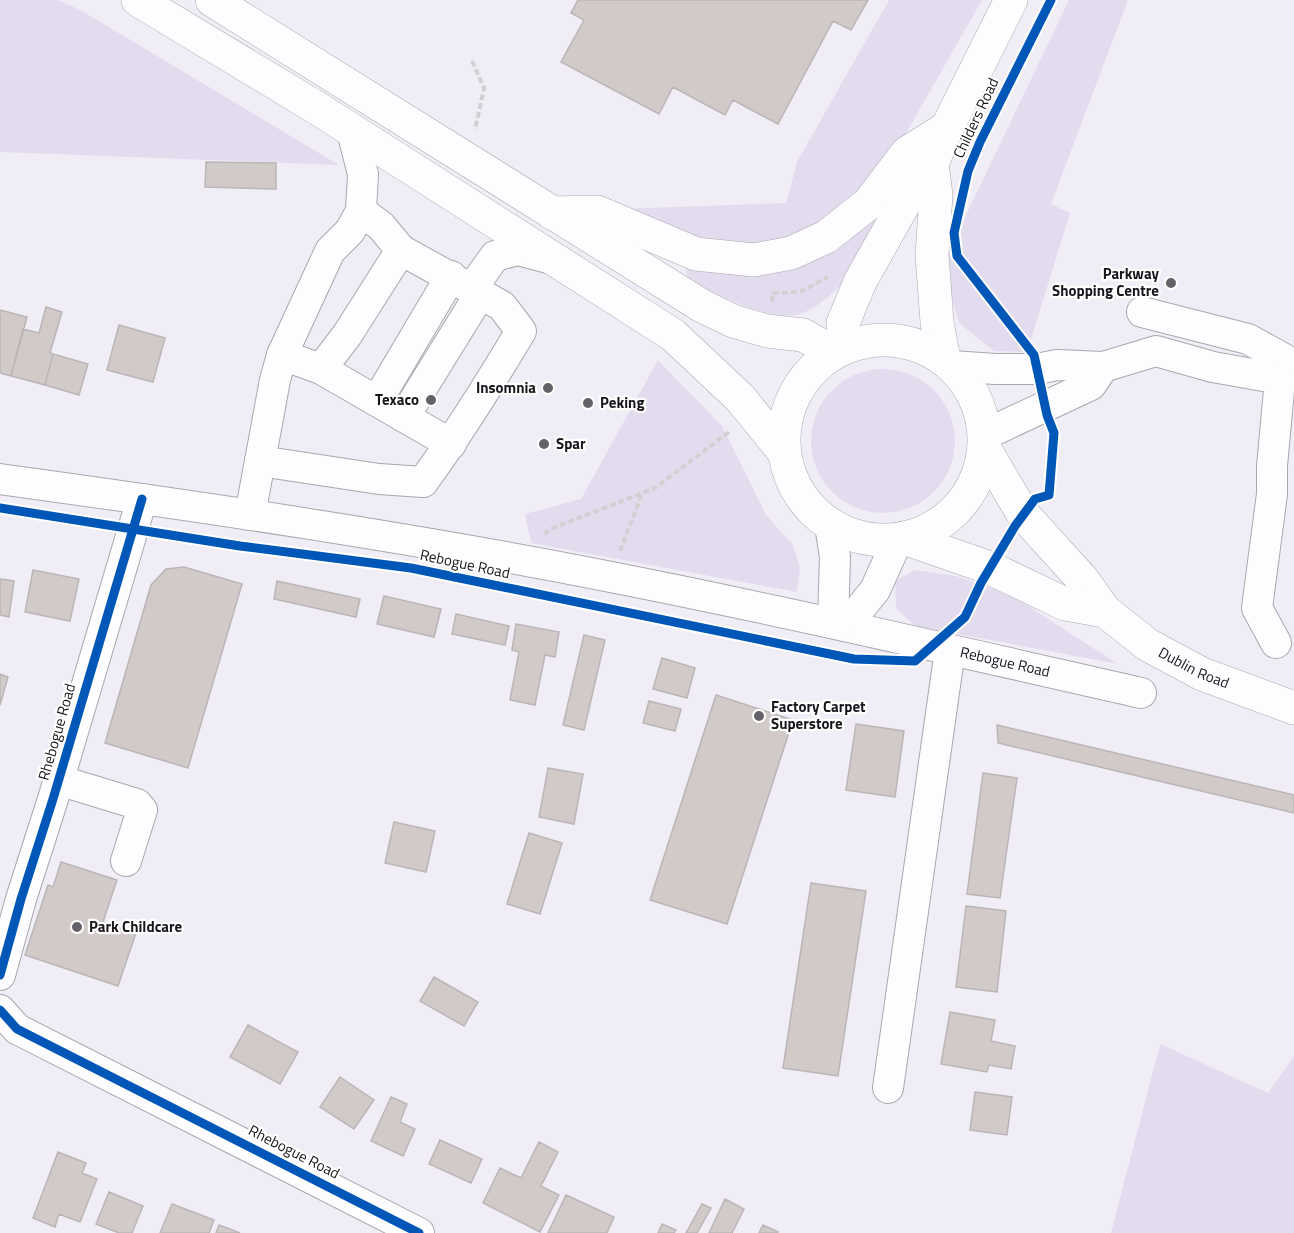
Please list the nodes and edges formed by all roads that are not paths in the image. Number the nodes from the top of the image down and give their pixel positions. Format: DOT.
graph roads {
  1 [pos="138,0"];
  2 [pos="212,0"];
  3 [pos="1011,0"];
  4 [pos="947,128"];
  5 [pos="352,131"];
  6 [pos="932,164"];
  7 [pos="361,211"];
  8 [pos="552,213"];
  9 [pos="401,250"];
  10 [pos="557,261"];
  11 [pos="468,286"];
  12 [pos="1142,312"];
  13 [pos="838,350"];
  14 [pos="282,355"];
  15 [pos="1286,360"];
  16 [pos="948,363"];
  17 [pos="1102,367"];
  18 [pos="321,369"];
  19 [pos="377,401"];
  20 [pos="404,417"];
  21 [pos="984,442"];
  22 [pos="451,444"];
  23 [pos="784,453"];
  24 [pos="260,461"];
  25 [pos="0,479"];
  26 [pos="142,499"];
  27 [pos="250,515"];
  28 [pos="830,525"];
  29 [pos="901,539"];
  30 [pos="1105,611"];
  31 [pos="833,623"];
  32 [pos="1276,643"];
  33 [pos="950,650"];
  34 [pos="1142,693"];
  35 [pos="1294,708"];
  36 [pos="58,780"];
  37 [pos="126,861"];
  38 [pos="0,975"];
  39 [pos="0,1010"];
  40 [pos="888,1088"];
  41 [pos="418,1233"];
  1 -- 5 [label="main road"];
  2 -- 8 [label="main road"];
  3 -- 4 [label="main road, Childers Road"];
  4 -- 6 [label="main road, Childers Road"];
  4 -- 8 [label="main road"];
  5 -- 7 [label="street"];
  5 -- 10 [label="main road"];
  6 -- 13 [label="main road, Childers Road"];
  6 -- 16 [label="main road, Childers Road"];
  7 -- 9 [label="street"];
  7 -- 14 [label="street"];
  8 -- 13 [label="main road"];
  9 -- 11 [label="street"];
  9 -- 18 [label="street"];
  10 -- 11 [label="street"];
  10 -- 23 [label="main road"];
  11 -- 19 [label="street"];
  11 -- 20 [label="street"];
  11 -- 22 [label="street"];
  12 -- 15 [label="street"];
  13 -- 16 [label="main road"];
  13 -- 23 [label="main road"];
  14 -- 18 [label="street"];
  14 -- 24 [label="street"];
  16 -- 17 [label="street"];
  16 -- 21 [label="main road"];
  17 -- 21 [label="street"];
  17 -- 32 [label="street"];
  18 -- 19 [label="street"];
  19 -- 20 [label="street"];
  20 -- 22 [label="street"];
  21 -- 29 [label="main road"];
  21 -- 30 [label="main road"];
  22 -- 24 [label="street"];
  23 -- 28 [label="main road"];
  24 -- 27 [label="street"];
  25 -- 26 [label="street, Rebogue Road"];
  26 -- 27 [label="street, Rebogue Road"];
  26 -- 36 [label="street, Rhebogue Road"];
  27 -- 31 [label="street, Rebogue Road"];
  28 -- 29 [label="main road"];
  28 -- 31 [label="street"];
  29 -- 30 [label="main road"];
  29 -- 31 [label="street"];
  30 -- 35 [label="main road, Dublin Road"];
  31 -- 33 [label="street, Rebogue Road"];
  33 -- 34 [label="street, Rebogue Road"];
  33 -- 40 [label="street"];
  36 -- 37 [label="street"];
  36 -- 38 [label="street, Rhebogue Road"];
  39 -- 41 [label="street, Rhebogue Road"];
}
